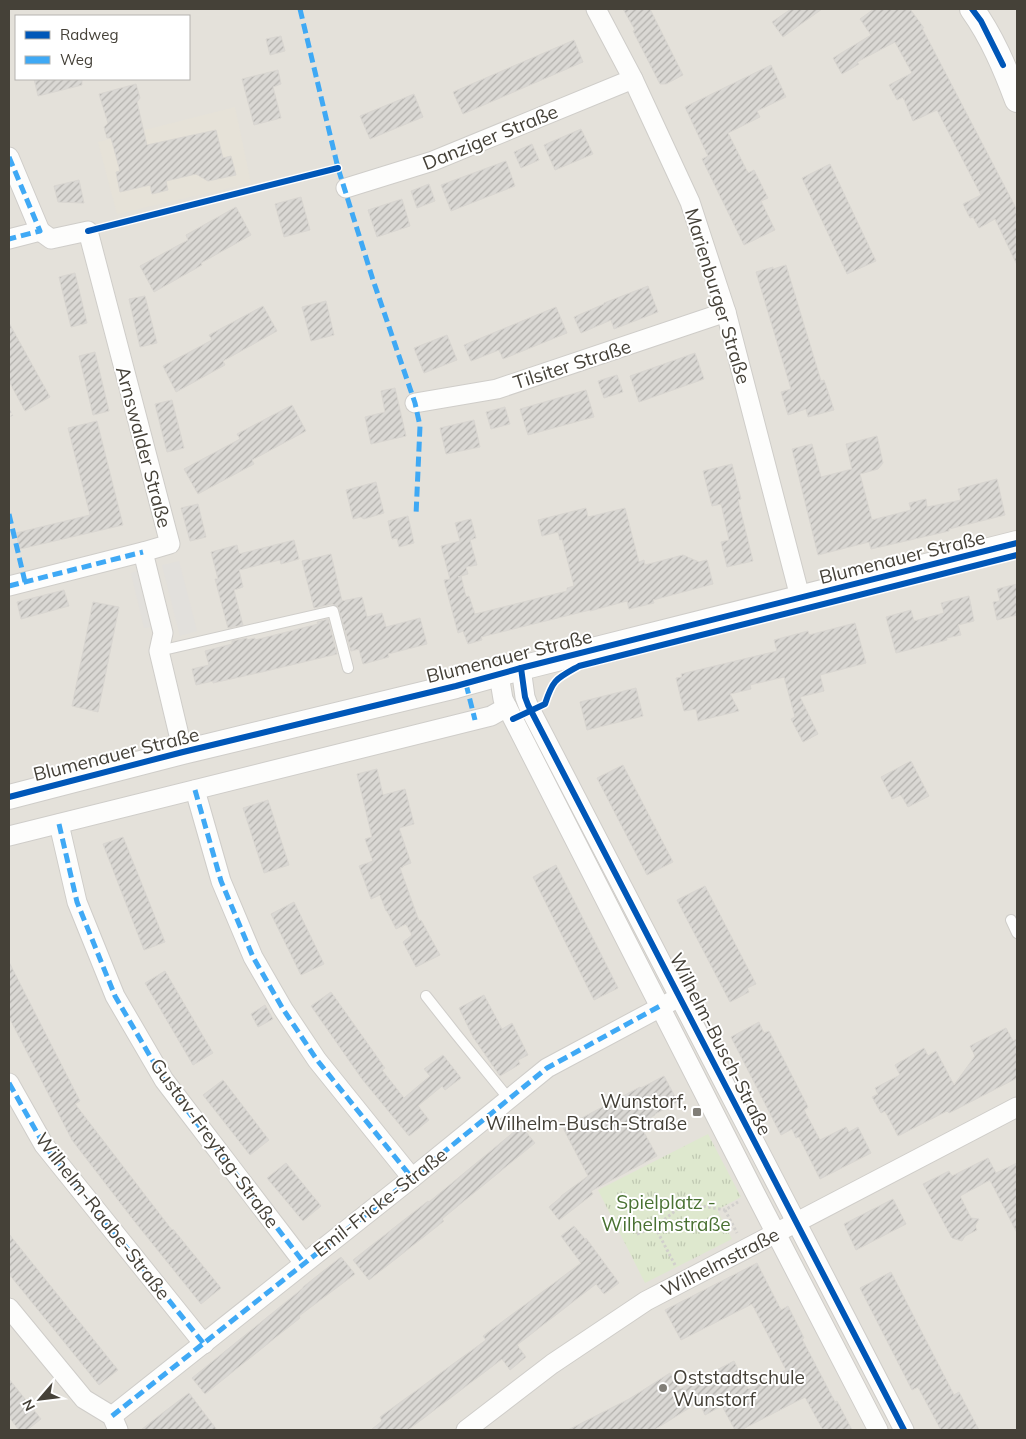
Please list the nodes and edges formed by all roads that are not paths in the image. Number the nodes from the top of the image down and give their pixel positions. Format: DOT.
graph roads {
  1 [pos="596,9"];
  2 [pos="972,9"];
  3 [pos="1010,63"];
  4 [pos="633,79"];
  5 [pos="1017,100"];
  6 [pos="9,158"];
  7 [pos="346,188"];
  8 [pos="40,231"];
  9 [pos="9,239"];
  10 [pos="726,312"];
  11 [pos="415,403"];
  12 [pos="1017,543"];
  13 [pos="143,552"];
  14 [pos="9,586"];
  15 [pos="800,597"];
  16 [pos="159,651"];
  17 [pos="348,668"];
  18 [pos="510,672"];
  19 [pos="507,707"];
  20 [pos="183,752"];
  21 [pos="195,790"];
  22 [pos="9,797"];
  23 [pos="59,824"];
  24 [pos="9,836"];
  25 [pos="1010,920"];
  26 [pos="1017,933"];
  27 [pos="426,996"];
  28 [pos="680,997"];
  29 [pos="660,1006"];
  30 [pos="9,1083"];
  31 [pos="509,1098"];
  32 [pos="1017,1107"];
  33 [pos="412,1178"];
  34 [pos="796,1223"];
  35 [pos="776,1233"];
  36 [pos="304,1263"];
  37 [pos="9,1308"];
  38 [pos="204,1344"];
  39 [pos="115,1423"];
  40 [pos="466,1430"];
  41 [pos="878,1430"];
  42 [pos="904,1430"];
  1 -- 4 [label="street, Marienburger Straße"];
  2 -- 3 [label="street"];
  3 -- 5 [label="street"];
  4 -- 7 [label="street, Danziger Straße"];
  4 -- 10 [label="street, Marienburger Straße"];
  6 -- 8 [label="street"];
  8 -- 9 [label="street"];
  8 -- 13 [label="street, Arnswalder Straße"];
  10 -- 11 [label="street, Tilsiter Straße"];
  10 -- 15 [label="street, Marienburger Straße"];
  12 -- 15 [label="street, Blumenauer Straße"];
  13 -- 14 [label="street"];
  13 -- 16 [label="street, Arnswalder Straße"];
  15 -- 18 [label="street, Blumenauer Straße"];
  16 -- 17 [label="lane"];
  16 -- 20 [label="street, Arnswalder Straße"];
  18 -- 19 [label="street, Wilhelm-Busch-Straße"];
  18 -- 20 [label="street, Blumenauer Straße"];
  18 -- 28 [label="street, Wilhelm-Busch-Straße"];
  19 -- 21 [label="street"];
  19 -- 29 [label="street, Wilhelm-Busch-Straße"];
  20 -- 22 [label="street, Blumenauer Straße"];
  21 -- 23 [label="street"];
  21 -- 33 [label="street"];
  23 -- 24 [label="street"];
  23 -- 36 [label="street, Gustav-Freytag-Straße"];
  25 -- 26 [label="lane"];
  27 -- 31 [label="lane"];
  28 -- 29 [label="street, Wilhelm-Busch-Straße"];
  28 -- 34 [label="street, Wilhelm-Busch-Straße"];
  29 -- 31 [label="street, Emil-Fricke-Straße"];
  29 -- 35 [label="street, Wilhelm-Busch-Straße"];
  30 -- 38 [label="street, Wilhelm-Raabe-Straße"];
  31 -- 33 [label="street, Emil-Fricke-Straße"];
  32 -- 34 [label="street, Wilhelmstraße"];
  33 -- 36 [label="street, Emil-Fricke-Straße"];
  34 -- 35 [label="street, Wilhelmstraße"];
  34 -- 42 [label="street, Wilhelm-Busch-Straße"];
  35 -- 40 [label="street, Wilhelmstraße"];
  35 -- 41 [label="street, Wilhelm-Busch-Straße"];
  36 -- 38 [label="street, Emil-Fricke-Straße"];
  37 -- 39 [label="street"];
  38 -- 39 [label="street, Emil-Fricke-Straße"];
}
